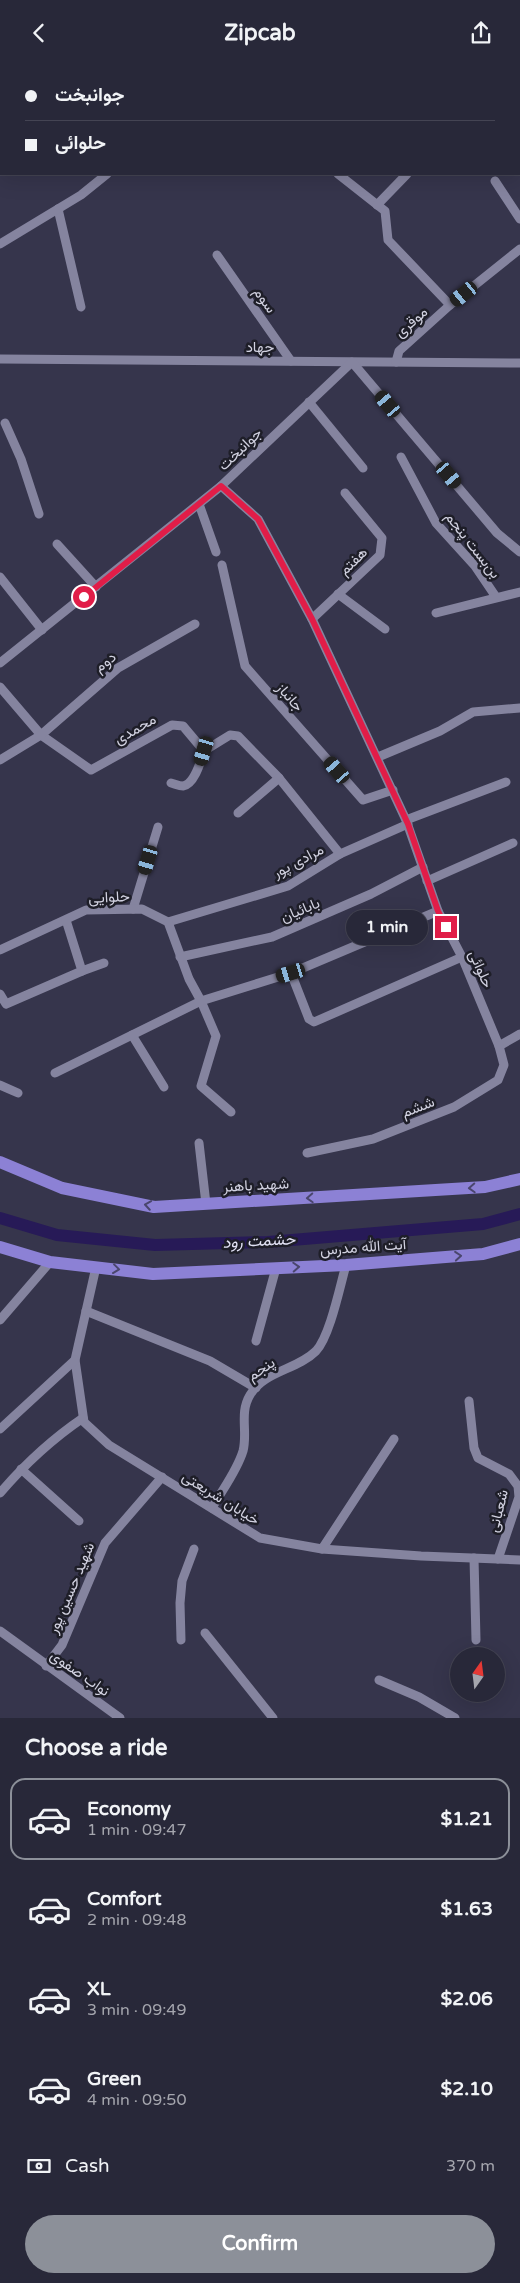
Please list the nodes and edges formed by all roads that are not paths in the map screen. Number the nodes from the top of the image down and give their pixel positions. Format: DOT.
graph roads {
  1 [pos="106,175"];
  2 [pos="339,175"];
  3 [pos="405,175"];
  4 [pos="495,181"];
  5 [pos="377,205"];
  6 [pos="58,209"];
  7 [pos="520,219"];
  8 [pos="0,243"];
  9 [pos="520,249"];
  10 [pos="217,255"];
  11 [pos="450,305"];
  12 [pos="81,307"];
  13 [pos="0,359"];
  14 [pos="291,361"];
  15 [pos="352,361"];
  16 [pos="396,362"];
  17 [pos="520,363"];
  18 [pos="309,402"];
  19 [pos="5,423"];
  20 [pos="401,457"];
  21 [pos="362,468"];
  22 [pos="221,486"];
  23 [pos="345,493"];
  24 [pos="199,504"];
  25 [pos="39,514"];
  26 [pos="58,544"];
  27 [pos="216,552"];
  28 [pos="520,552"];
  29 [pos="222,565"];
  30 [pos="0,577"];
  31 [pos="96,587"];
  32 [pos="520,592"];
  33 [pos="338,594"];
  34 [pos="496,597"];
  35 [pos="436,613"];
  36 [pos="312,619"];
  37 [pos="195,624"];
  38 [pos="42,629"];
  39 [pos="385,629"];
  40 [pos="0,663"];
  41 [pos="0,687"];
  42 [pos="520,708"];
  43 [pos="41,735"];
  44 [pos="204,751"];
  45 [pos="378,757"];
  46 [pos="0,760"];
  47 [pos="279,778"];
  48 [pos="506,782"];
  49 [pos="171,783"];
  50 [pos="393,790"];
  51 [pos="238,813"];
  52 [pos="407,822"];
  53 [pos="158,827"];
  54 [pos="513,843"];
  55 [pos="340,854"];
  56 [pos="423,867"];
  57 [pos="428,881"];
  58 [pos="133,909"];
  59 [pos="438,911"];
  60 [pos="66,920"];
  61 [pos="168,921"];
  62 [pos="0,950"];
  63 [pos="180,957"];
  64 [pos="462,957"];
  65 [pos="104,963"];
  66 [pos="82,971"];
  67 [pos="291,973"];
  68 [pos="0,993"];
  69 [pos="201,1001"];
  70 [pos="520,1033"];
  71 [pos="132,1035"];
  72 [pos="499,1046"];
  73 [pos="55,1073"];
  74 [pos="0,1085"];
  75 [pos="164,1087"];
  76 [pos="18,1093"];
  77 [pos="231,1112"];
  78 [pos="198,1143"];
  79 [pos="307,1153"];
  80 [pos="0,1162"];
  81 [pos="520,1179"];
  82 [pos="206,1204"];
  83 [pos="520,1244"];
  84 [pos="0,1247"];
  85 [pos="50,1262"];
  86 [pos="346,1265"];
  87 [pos="96,1267"];
  88 [pos="276,1268"];
  89 [pos="86,1311"];
  90 [pos="0,1320"];
  91 [pos="256,1341"];
  92 [pos="75,1360"];
  93 [pos="256,1388"];
  94 [pos="469,1401"];
  95 [pos="83,1418"];
  96 [pos="0,1429"];
  97 [pos="394,1439"];
  98 [pos="21,1469"];
  99 [pos="162,1477"];
  100 [pos="0,1493"];
  101 [pos="212,1507"];
  102 [pos="79,1521"];
  103 [pos="194,1549"];
  104 [pos="322,1549"];
  105 [pos="474,1558"];
  106 [pos="498,1559"];
  107 [pos="520,1560"];
  108 [pos="0,1631"];
  109 [pos="205,1633"];
  110 [pos="181,1640"];
  111 [pos="476,1640"];
  112 [pos="46,1666"];
  113 [pos="379,1680"];
  114 [pos="120,1718"];
  115 [pos="273,1718"];
  116 [pos="455,1718"];
  1 -- 6 [label="street"];
  2 -- 5 [label="street"];
  3 -- 5 [label="street"];
  4 -- 7 [label="street"];
  5 -- 11 [label="street"];
  6 -- 8 [label="street"];
  6 -- 12 [label="street"];
  9 -- 11 [label="street, موقری"];
  10 -- 14 [label="street, سوم"];
  11 -- 16 [label="street, موقری"];
  13 -- 14 [label="street, جهاد"];
  14 -- 15 [label="street, جهاد"];
  15 -- 16 [label="street, جهاد"];
  15 -- 18 [label="street, جوانبخت"];
  15 -- 28 [label="street"];
  16 -- 17 [label="street, جهاد"];
  18 -- 21 [label="street"];
  18 -- 22 [label="street, جوانبخت"];
  19 -- 25 [label="street"];
  20 -- 34 [label="street, بن‌بست پنجم"];
  22 -- 24 [label="street, جوانبخت"];
  22 -- 36 [label="street, حلوائی"];
  23 -- 33 [label="street, هفتم"];
  24 -- 27 [label="street"];
  24 -- 31 [label="street, جوانبخت"];
  26 -- 31 [label="street"];
  29 -- 50 [label="street, جانباز"];
  30 -- 38 [label="street"];
  31 -- 38 [label="street, جوانبخت"];
  32 -- 34 [label="street"];
  33 -- 36 [label="street, هفتم"];
  33 -- 39 [label="street"];
  34 -- 35 [label="street"];
  36 -- 45 [label="street, حلوائی"];
  37 -- 43 [label="street, دوم"];
  38 -- 40 [label="street, جوانبخت"];
  41 -- 43 [label="street, محمدی"];
  42 -- 45 [label="street"];
  43 -- 44 [label="street, محمدی"];
  43 -- 46 [label="street, دوم"];
  44 -- 47 [label="street"];
  44 -- 49 [label="street"];
  45 -- 50 [label="street, حلوائی"];
  47 -- 51 [label="street"];
  47 -- 55 [label="street"];
  48 -- 52 [label="street, مرادی پور"];
  50 -- 52 [label="street, حلوائی"];
  52 -- 55 [label="street, مرادی پور"];
  52 -- 56 [label="street, حلوائی"];
  53 -- 58 [label="street"];
  54 -- 57 [label="street"];
  55 -- 61 [label="street, مرادی پور"];
  56 -- 57 [label="street, حلوائی"];
  56 -- 63 [label="street, بابائیان"];
  57 -- 59 [label="street, حلوائی"];
  58 -- 60 [label="street, حلوایی"];
  58 -- 61 [label="street, حلوایی"];
  59 -- 64 [label="street, حلوائی"];
  59 -- 67 [label="street"];
  60 -- 62 [label="street, حلوایی"];
  60 -- 66 [label="street"];
  61 -- 63 [label="street"];
  63 -- 69 [label="street"];
  64 -- 67 [label="street"];
  64 -- 72 [label="street, حلوائی"];
  65 -- 66 [label="street"];
  66 -- 68 [label="street"];
  67 -- 69 [label="street"];
  69 -- 71 [label="street"];
  69 -- 77 [label="street"];
  70 -- 72 [label="street"];
  71 -- 73 [label="street"];
  71 -- 75 [label="street"];
  72 -- 79 [label="street, ششم"];
  74 -- 76 [label="street"];
  78 -- 82 [label="street"];
  82 -- 80 [label="main road, شهید باهنر, one-way"];
  81 -- 82 [label="main road, شهید باهنر, one-way"];
  86 -- 83 [label="main road, آیت الله مدرس, one-way"];
  84 -- 85 [label="main road, آیت الله مدرس"];
  85 -- 87 [label="main road, آیت الله مدرس"];
  85 -- 90 [label="street"];
  88 -- 86 [label="main road, آیت الله مدرس, one-way"];
  86 -- 93 [label="street, پنجم"];
  87 -- 88 [label="main road, آیت الله مدرس, one-way"];
  87 -- 89 [label="street"];
  88 -- 91 [label="street"];
  89 -- 92 [label="street"];
  89 -- 93 [label="street"];
  92 -- 95 [label="street"];
  92 -- 96 [label="street"];
  93 -- 101 [label="street, پنجم"];
  94 -- 106 [label="street, شعبانی"];
  95 -- 98 [label="street"];
  95 -- 99 [label="street, خیابان شریعتی"];
  97 -- 104 [label="street"];
  98 -- 100 [label="street"];
  98 -- 102 [label="street"];
  99 -- 101 [label="street, خیابان شریعتی"];
  99 -- 112 [label="street, شهید حسین پور"];
  101 -- 104 [label="street, خیابان شریعتی"];
  103 -- 110 [label="street"];
  104 -- 105 [label="street, خیابان شریعتی"];
  105 -- 106 [label="street, خیابان شریعتی"];
  105 -- 111 [label="street"];
  106 -- 107 [label="street, خیابان شریعتی"];
  108 -- 112 [label="street, نواب صفوی"];
  109 -- 115 [label="street"];
  112 -- 114 [label="street, نواب صفوی"];
  113 -- 116 [label="street"];
}
